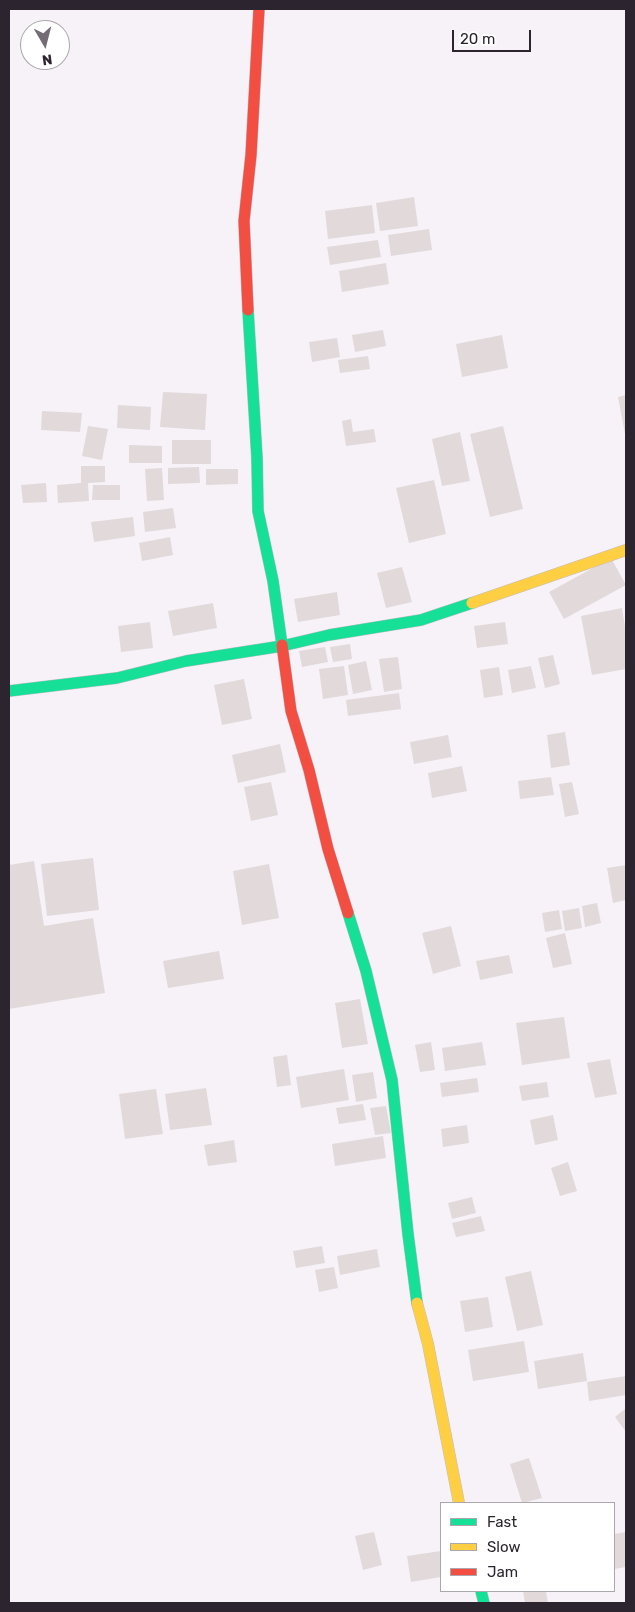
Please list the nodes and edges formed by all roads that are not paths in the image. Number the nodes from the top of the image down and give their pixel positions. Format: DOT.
graph roads {
  1 [pos="259,9"];
  2 [pos="626,550"];
  3 [pos="282,646"];
  4 [pos="9,690"];
  5 [pos="459,1502"];
  1 -- 3 [label="main road"];
  2 -- 3 [label="main road"];
  3 -- 4 [label="main road"];
  3 -- 5 [label="main road"];
}
